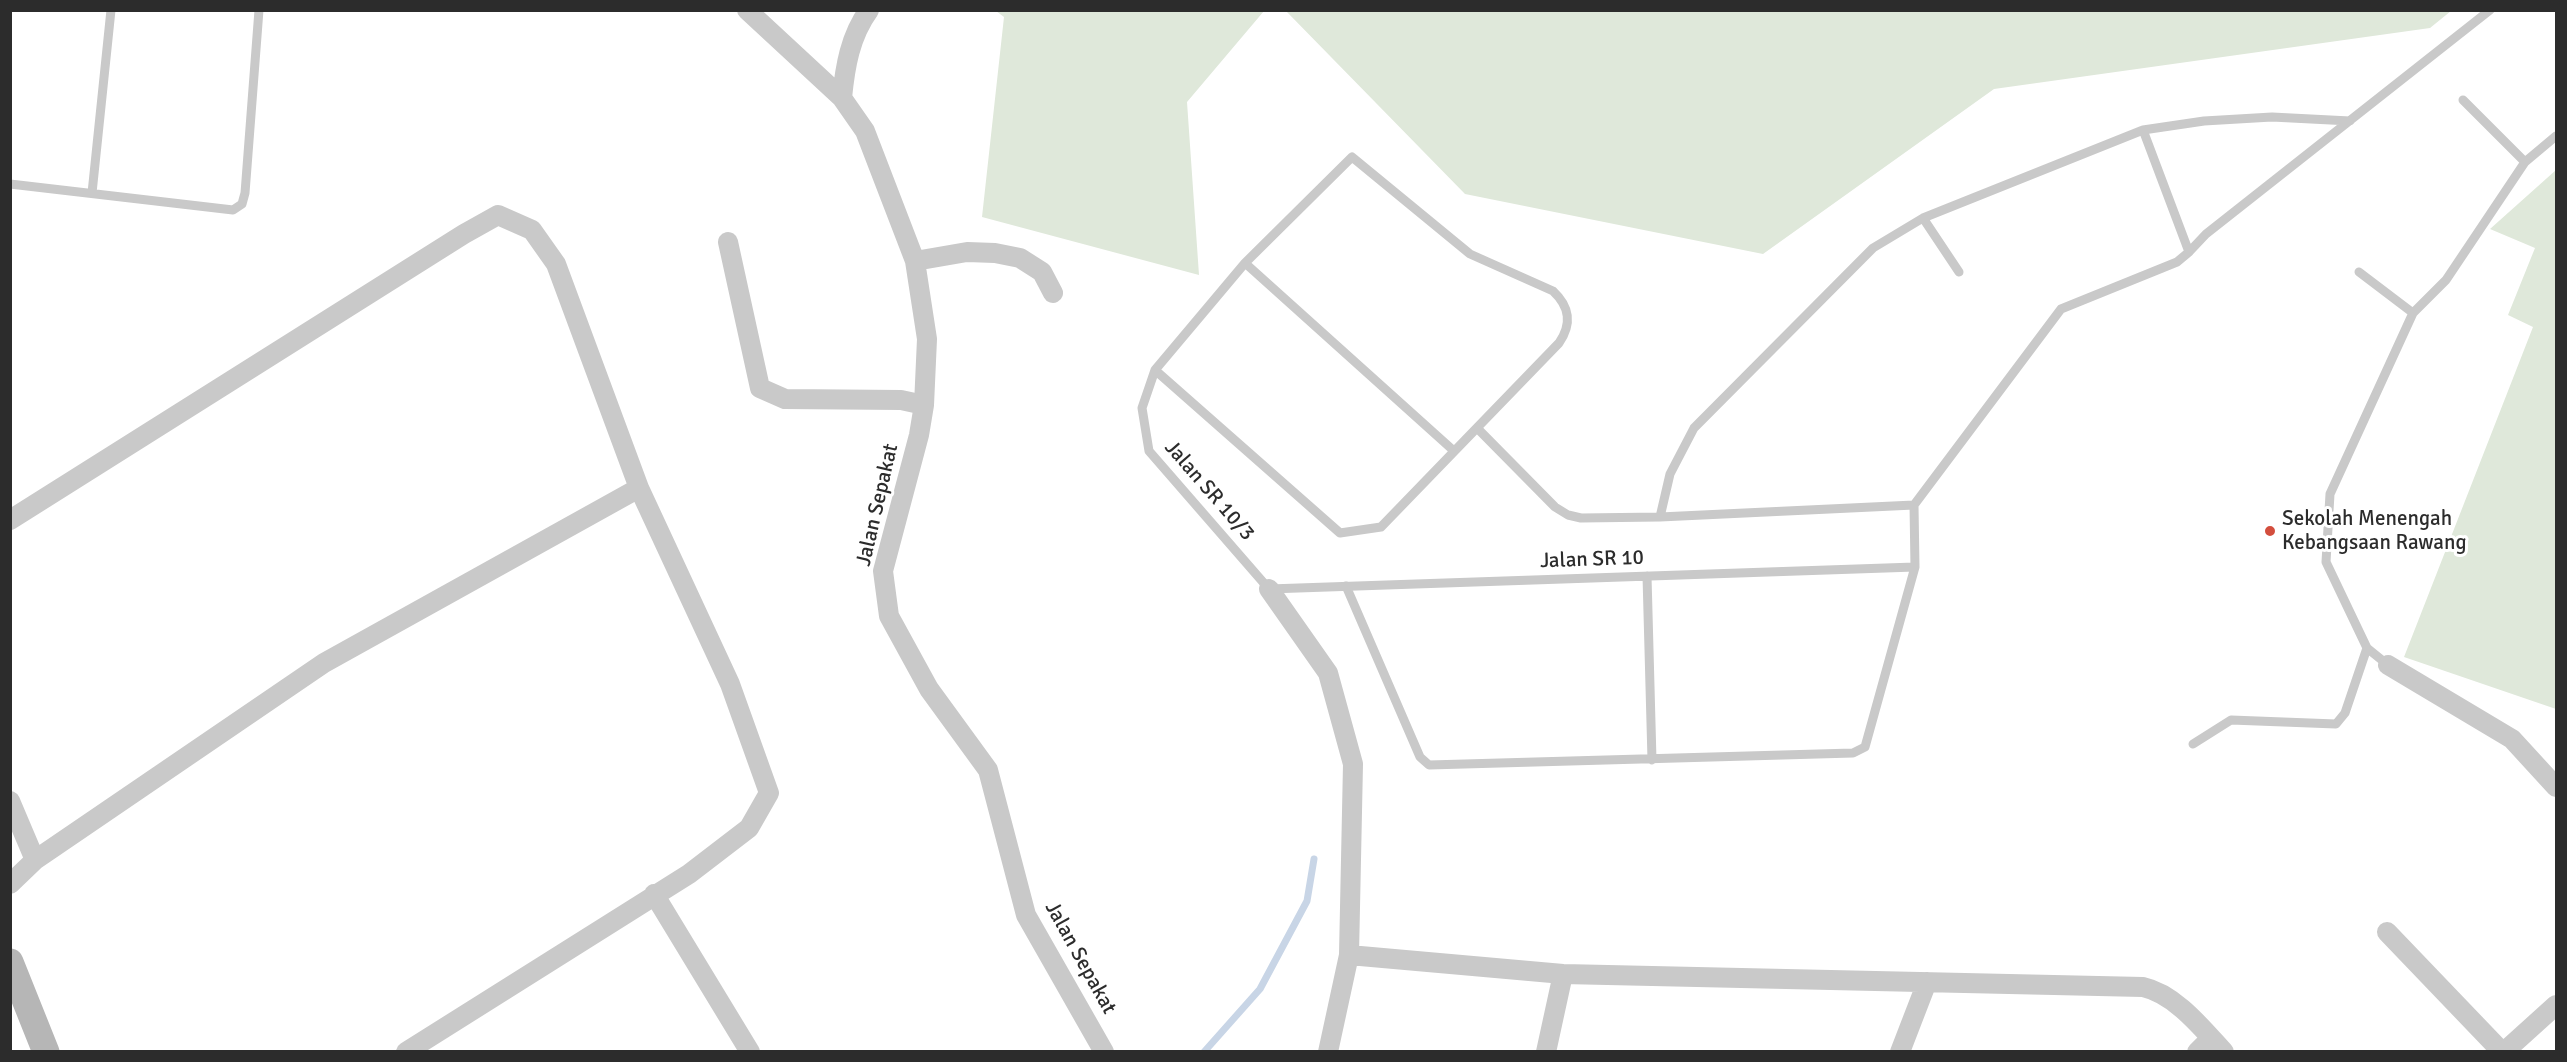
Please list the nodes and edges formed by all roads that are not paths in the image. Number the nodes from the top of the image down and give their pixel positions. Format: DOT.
graph roads {
  1 [pos="111,10"];
  2 [pos="259,10"];
  3 [pos="747,10"];
  4 [pos="869,10"];
  5 [pos="2490,10"];
  6 [pos="842,98"];
  7 [pos="2463,100"];
  8 [pos="2350,120"];
  9 [pos="2143,130"];
  10 [pos="2556,136"];
  11 [pos="2525,162"];
  12 [pos="10,184"];
  13 [pos="92,193"];
  14 [pos="1923,218"];
  15 [pos="728,242"];
  16 [pos="2189,252"];
  17 [pos="915,261"];
  18 [pos="1245,263"];
  19 [pos="1959,272"];
  20 [pos="2359,272"];
  21 [pos="1053,293"];
  22 [pos="2413,313"];
  23 [pos="1155,370"];
  24 [pos="924,405"];
  25 [pos="1477,428"];
  26 [pos="1454,451"];
  27 [pos="639,488"];
  28 [pos="1914,505"];
  29 [pos="1660,517"];
  30 [pos="10,520"];
  31 [pos="1915,567"];
  32 [pos="1647,576"];
  33 [pos="1346,586"];
  34 [pos="1269,589"];
  35 [pos="2367,648"];
  36 [pos="2388,665"];
  37 [pos="2193,744"];
  38 [pos="1652,760"];
  39 [pos="2556,787"];
  40 [pos="10,801"];
  41 [pos="35,860"];
  42 [pos="10,884"];
  43 [pos="654,894"];
  44 [pos="2387,932"];
  45 [pos="1349,955"];
  46 [pos="10,962"];
  47 [pos="1563,974"];
  48 [pos="1927,982"];
  49 [pos="2556,1005"];
  50 [pos="2218,1045"];
  51 [pos="46,1052"];
  52 [pos="406,1052"];
  53 [pos="750,1052"];
  54 [pos="1104,1052"];
  55 [pos="1328,1052"];
  56 [pos="1546,1052"];
  57 [pos="1900,1052"];
  58 [pos="2197,1052"];
  59 [pos="2503,1052"];
  1 -- 13 [label="lane"];
  2 -- 13 [label="lane"];
  3 -- 6 [label="street, Jalan Sepakat"];
  4 -- 6 [label="street"];
  5 -- 8 [label="lane"];
  6 -- 17 [label="street, Jalan Sepakat"];
  7 -- 11 [label="lane"];
  8 -- 9 [label="lane"];
  8 -- 16 [label="lane"];
  9 -- 14 [label="lane"];
  9 -- 16 [label="lane"];
  10 -- 11 [label="lane"];
  11 -- 22 [label="lane"];
  12 -- 13 [label="lane"];
  14 -- 19 [label="lane"];
  14 -- 29 [label="lane"];
  15 -- 24 [label="street"];
  16 -- 28 [label="lane"];
  17 -- 21 [label="street"];
  17 -- 24 [label="street, Jalan Sepakat"];
  18 -- 23 [label="lane, Jalan SR 10/3"];
  18 -- 25 [label="lane, Jalan SR 10/3"];
  18 -- 26 [label="lane"];
  20 -- 22 [label="lane"];
  22 -- 35 [label="lane"];
  23 -- 26 [label="lane"];
  23 -- 34 [label="lane, Jalan SR 10/3"];
  24 -- 54 [label="street, Jalan Sepakat"];
  25 -- 26 [label="lane"];
  25 -- 29 [label="lane"];
  27 -- 30 [label="street"];
  27 -- 41 [label="street"];
  27 -- 43 [label="street"];
  28 -- 29 [label="lane"];
  28 -- 31 [label="lane"];
  31 -- 32 [label="lane, Jalan SR 10"];
  31 -- 38 [label="lane"];
  32 -- 33 [label="lane, Jalan SR 10"];
  32 -- 38 [label="lane"];
  33 -- 34 [label="lane, Jalan SR 10"];
  33 -- 38 [label="lane"];
  34 -- 45 [label="street"];
  35 -- 36 [label="lane"];
  35 -- 37 [label="lane"];
  36 -- 39 [label="street"];
  40 -- 41 [label="street"];
  41 -- 42 [label="street"];
  43 -- 52 [label="street"];
  43 -- 53 [label="street"];
  44 -- 59 [label="street"];
  45 -- 47 [label="street"];
  45 -- 55 [label="street"];
  46 -- 51 [label="street"];
  47 -- 48 [label="street"];
  47 -- 56 [label="street"];
  48 -- 50 [label="street"];
  48 -- 57 [label="street"];
  49 -- 59 [label="street"];
  50 -- 58 [label="street"];
}
